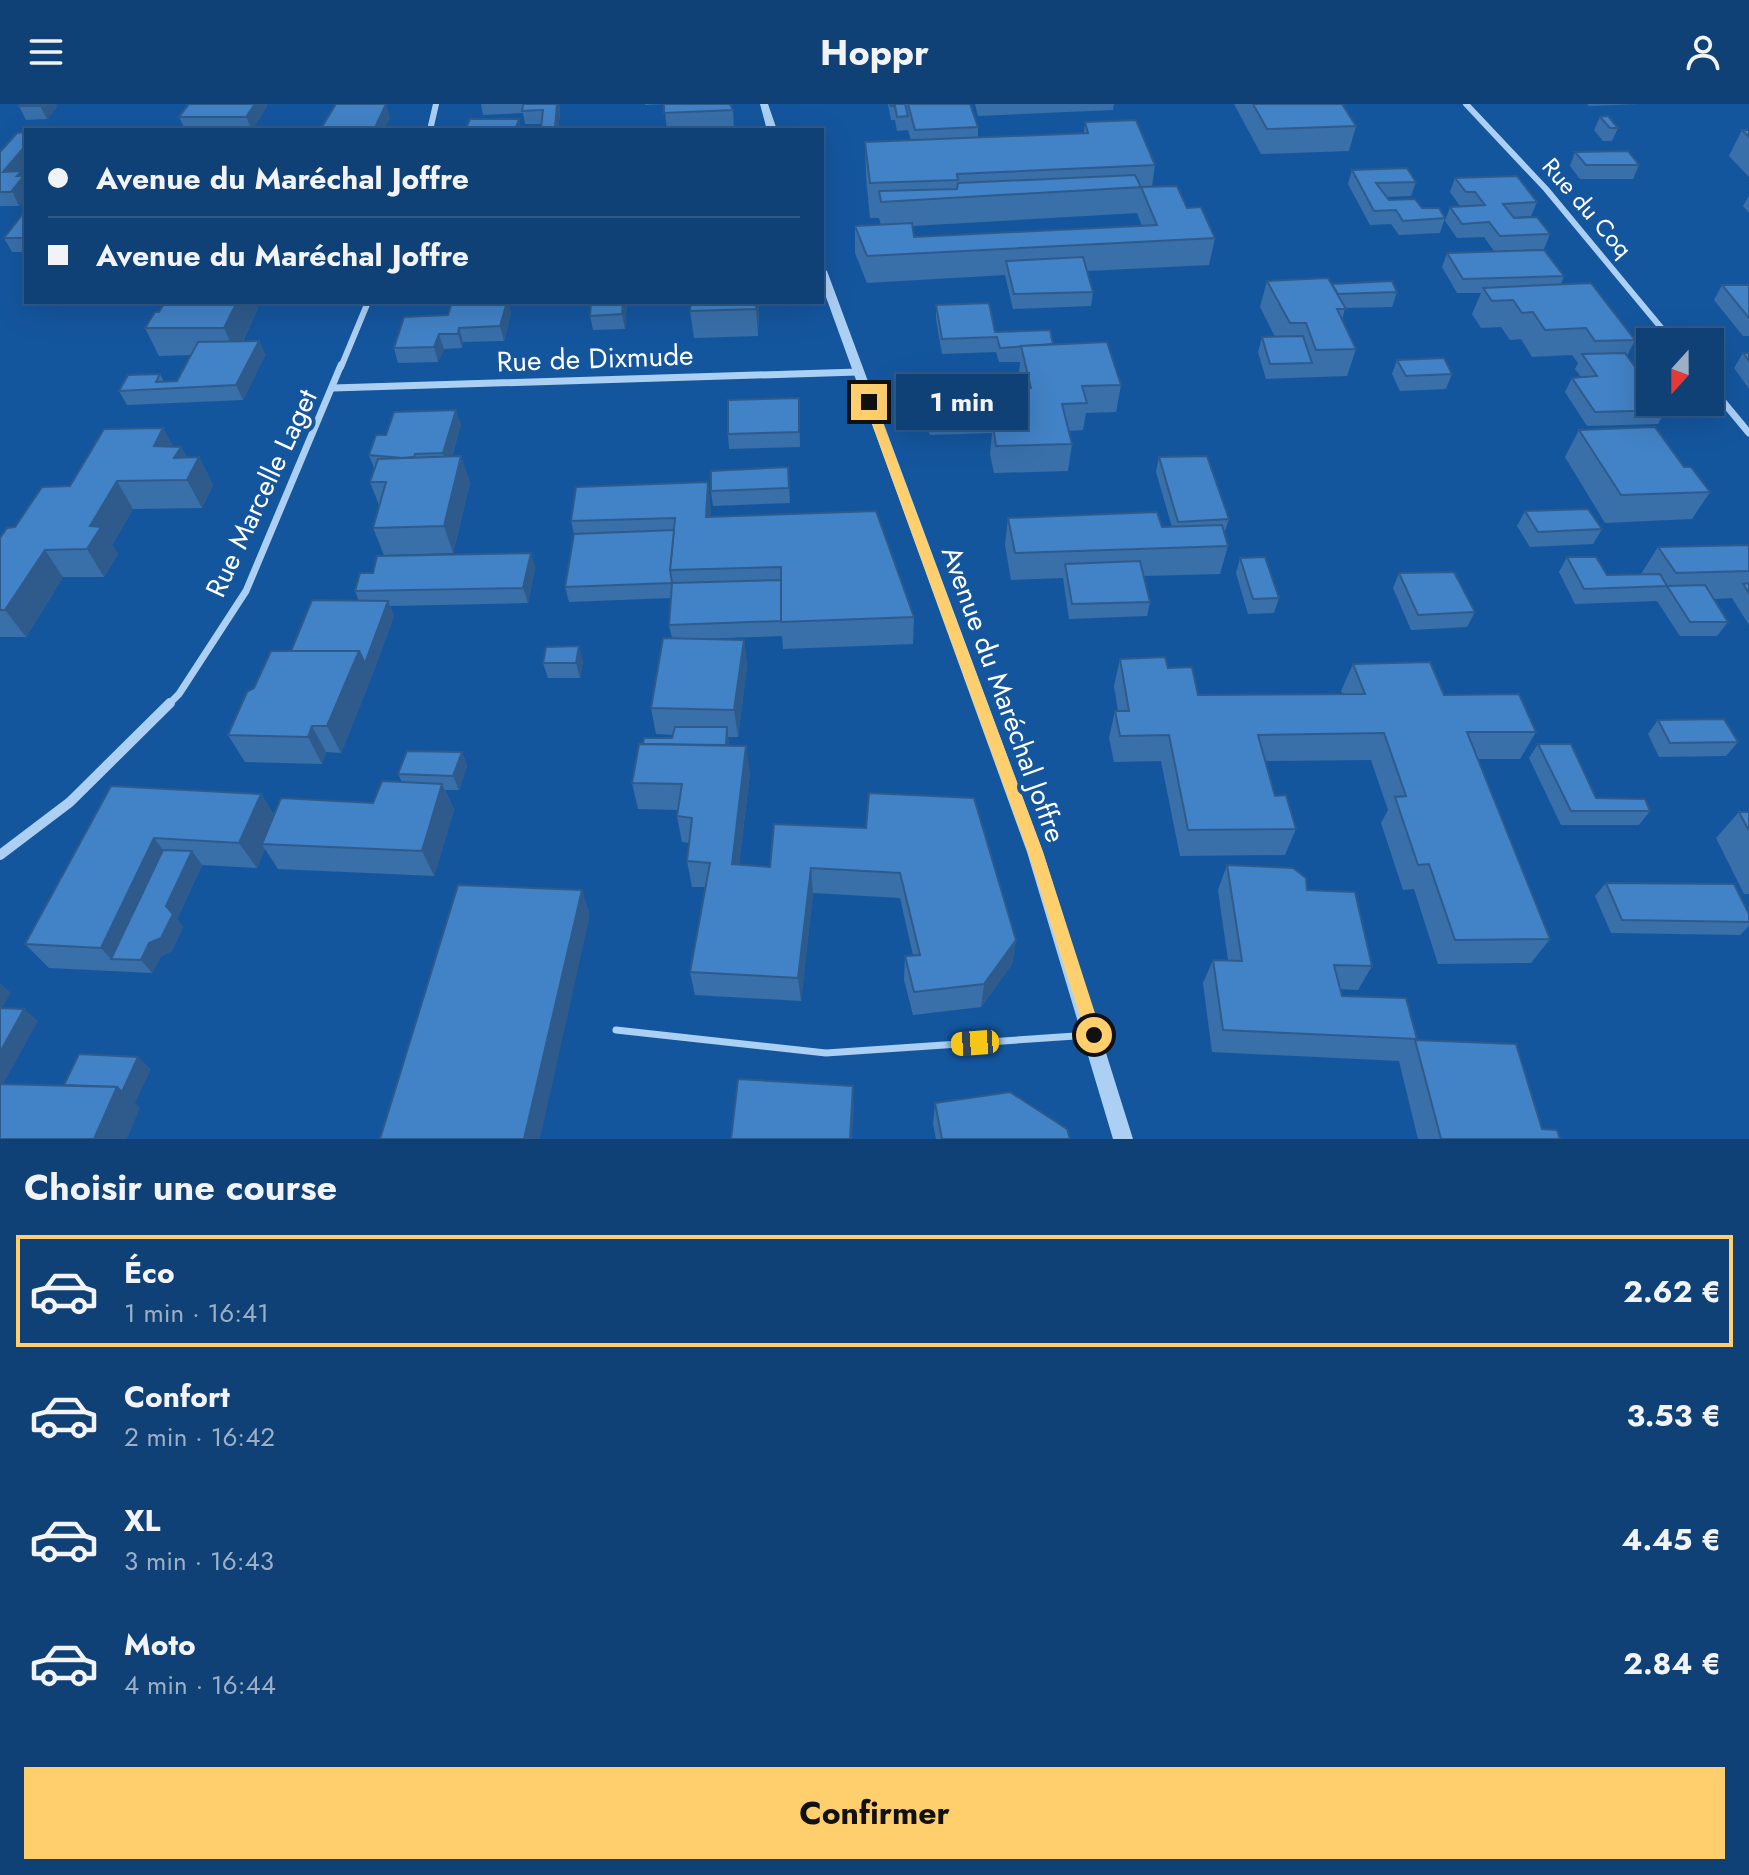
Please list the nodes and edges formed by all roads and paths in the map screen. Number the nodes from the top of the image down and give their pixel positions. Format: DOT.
graph roads {
  1 [pos="436,104"];
  2 [pos="764,104"];
  3 [pos="1466,104"];
  4 [pos="430,128"];
  5 [pos="771,128"];
  6 [pos="824,277"];
  7 [pos="367,304"];
  8 [pos="1661,328"];
  9 [pos="858,372"];
  10 [pos="333,388"];
  11 [pos="1724,403"];
  12 [pos="1749,433"];
  13 [pos="0,855"];
  14 [pos="616,1030"];
  15 [pos="1094,1035"];
  16 [pos="1123,1139"];
  1 -- 4 [label="street"];
  2 -- 5 [label="street"];
  3 -- 8 [label="street, Rue du Coq"];
  6 -- 9 [label="street, Avenue du Maréchal Joffre"];
  7 -- 10 [label="street, Rue Marcelle Laget"];
  9 -- 10 [label="street, Rue de Dixmude"];
  9 -- 15 [label="street, Avenue du Maréchal Joffre"];
  10 -- 13 [label="street, Rue Marcelle Laget"];
  11 -- 12 [label="street"];
  14 -- 15 [label="lane"];
  15 -- 16 [label="street, Avenue du Maréchal Joffre"];
}
